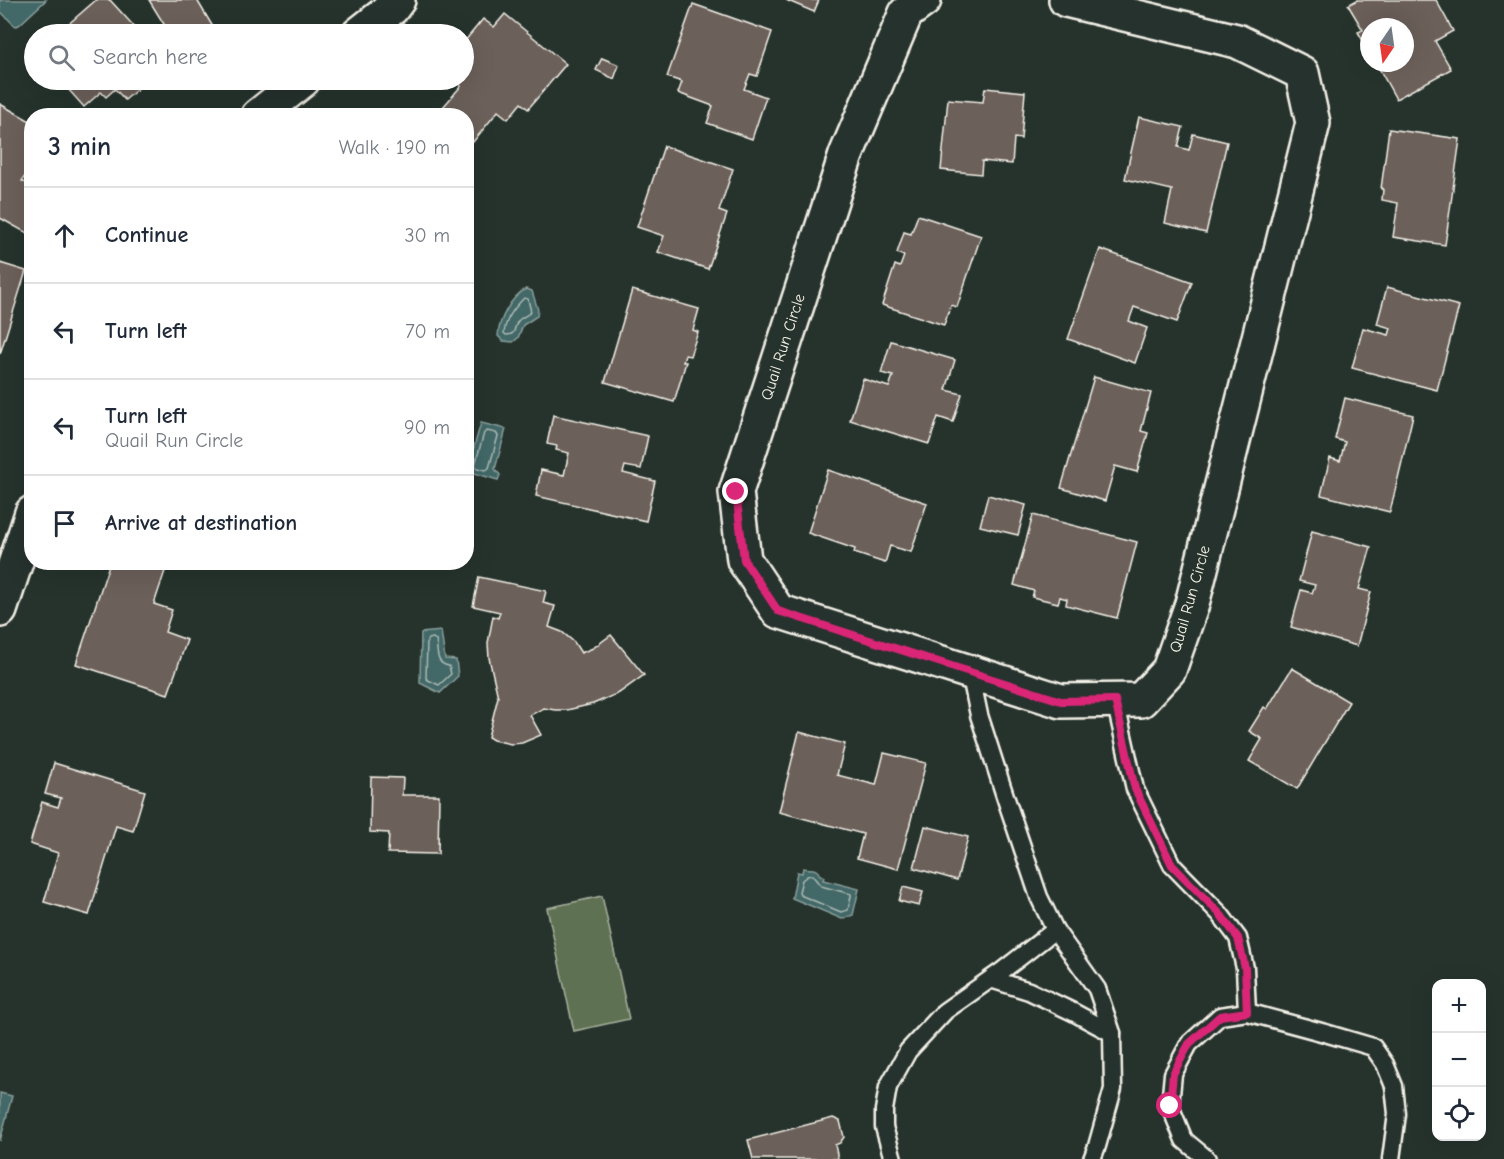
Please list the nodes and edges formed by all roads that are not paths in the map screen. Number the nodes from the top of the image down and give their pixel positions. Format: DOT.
graph roads {
  1 [pos="398,0"];
  2 [pos="924,0"];
  3 [pos="1066,0"];
  4 [pos="372,24"];
  5 [pos="290,90"];
  6 [pos="268,108"];
  7 [pos="24,537"];
  8 [pos="0,610"];
  9 [pos="970,672"];
  10 [pos="1115,700"];
  11 [pos="1055,930"];
  12 [pos="991,979"];
  13 [pos="1247,1012"];
  14 [pos="1112,1033"];
  15 [pos="893,1159"];
  16 [pos="1092,1159"];
  17 [pos="1207,1159"];
  18 [pos="1391,1159"];
  1 -- 4 [label="street"];
  2 -- 9 [label="street, Quail Run Circle"];
  3 -- 10 [label="street, Quail Run Circle"];
  5 -- 6 [label="street"];
  7 -- 8 [label="street"];
  9 -- 10 [label="street, Quail Run Circle"];
  9 -- 11 [label="lane"];
  10 -- 13 [label="lane"];
  11 -- 12 [label="lane"];
  11 -- 14 [label="lane"];
  12 -- 14 [label="lane"];
  12 -- 15 [label="lane"];
  13 -- 17 [label="lane"];
  13 -- 18 [label="lane"];
  14 -- 16 [label="lane"];
}
